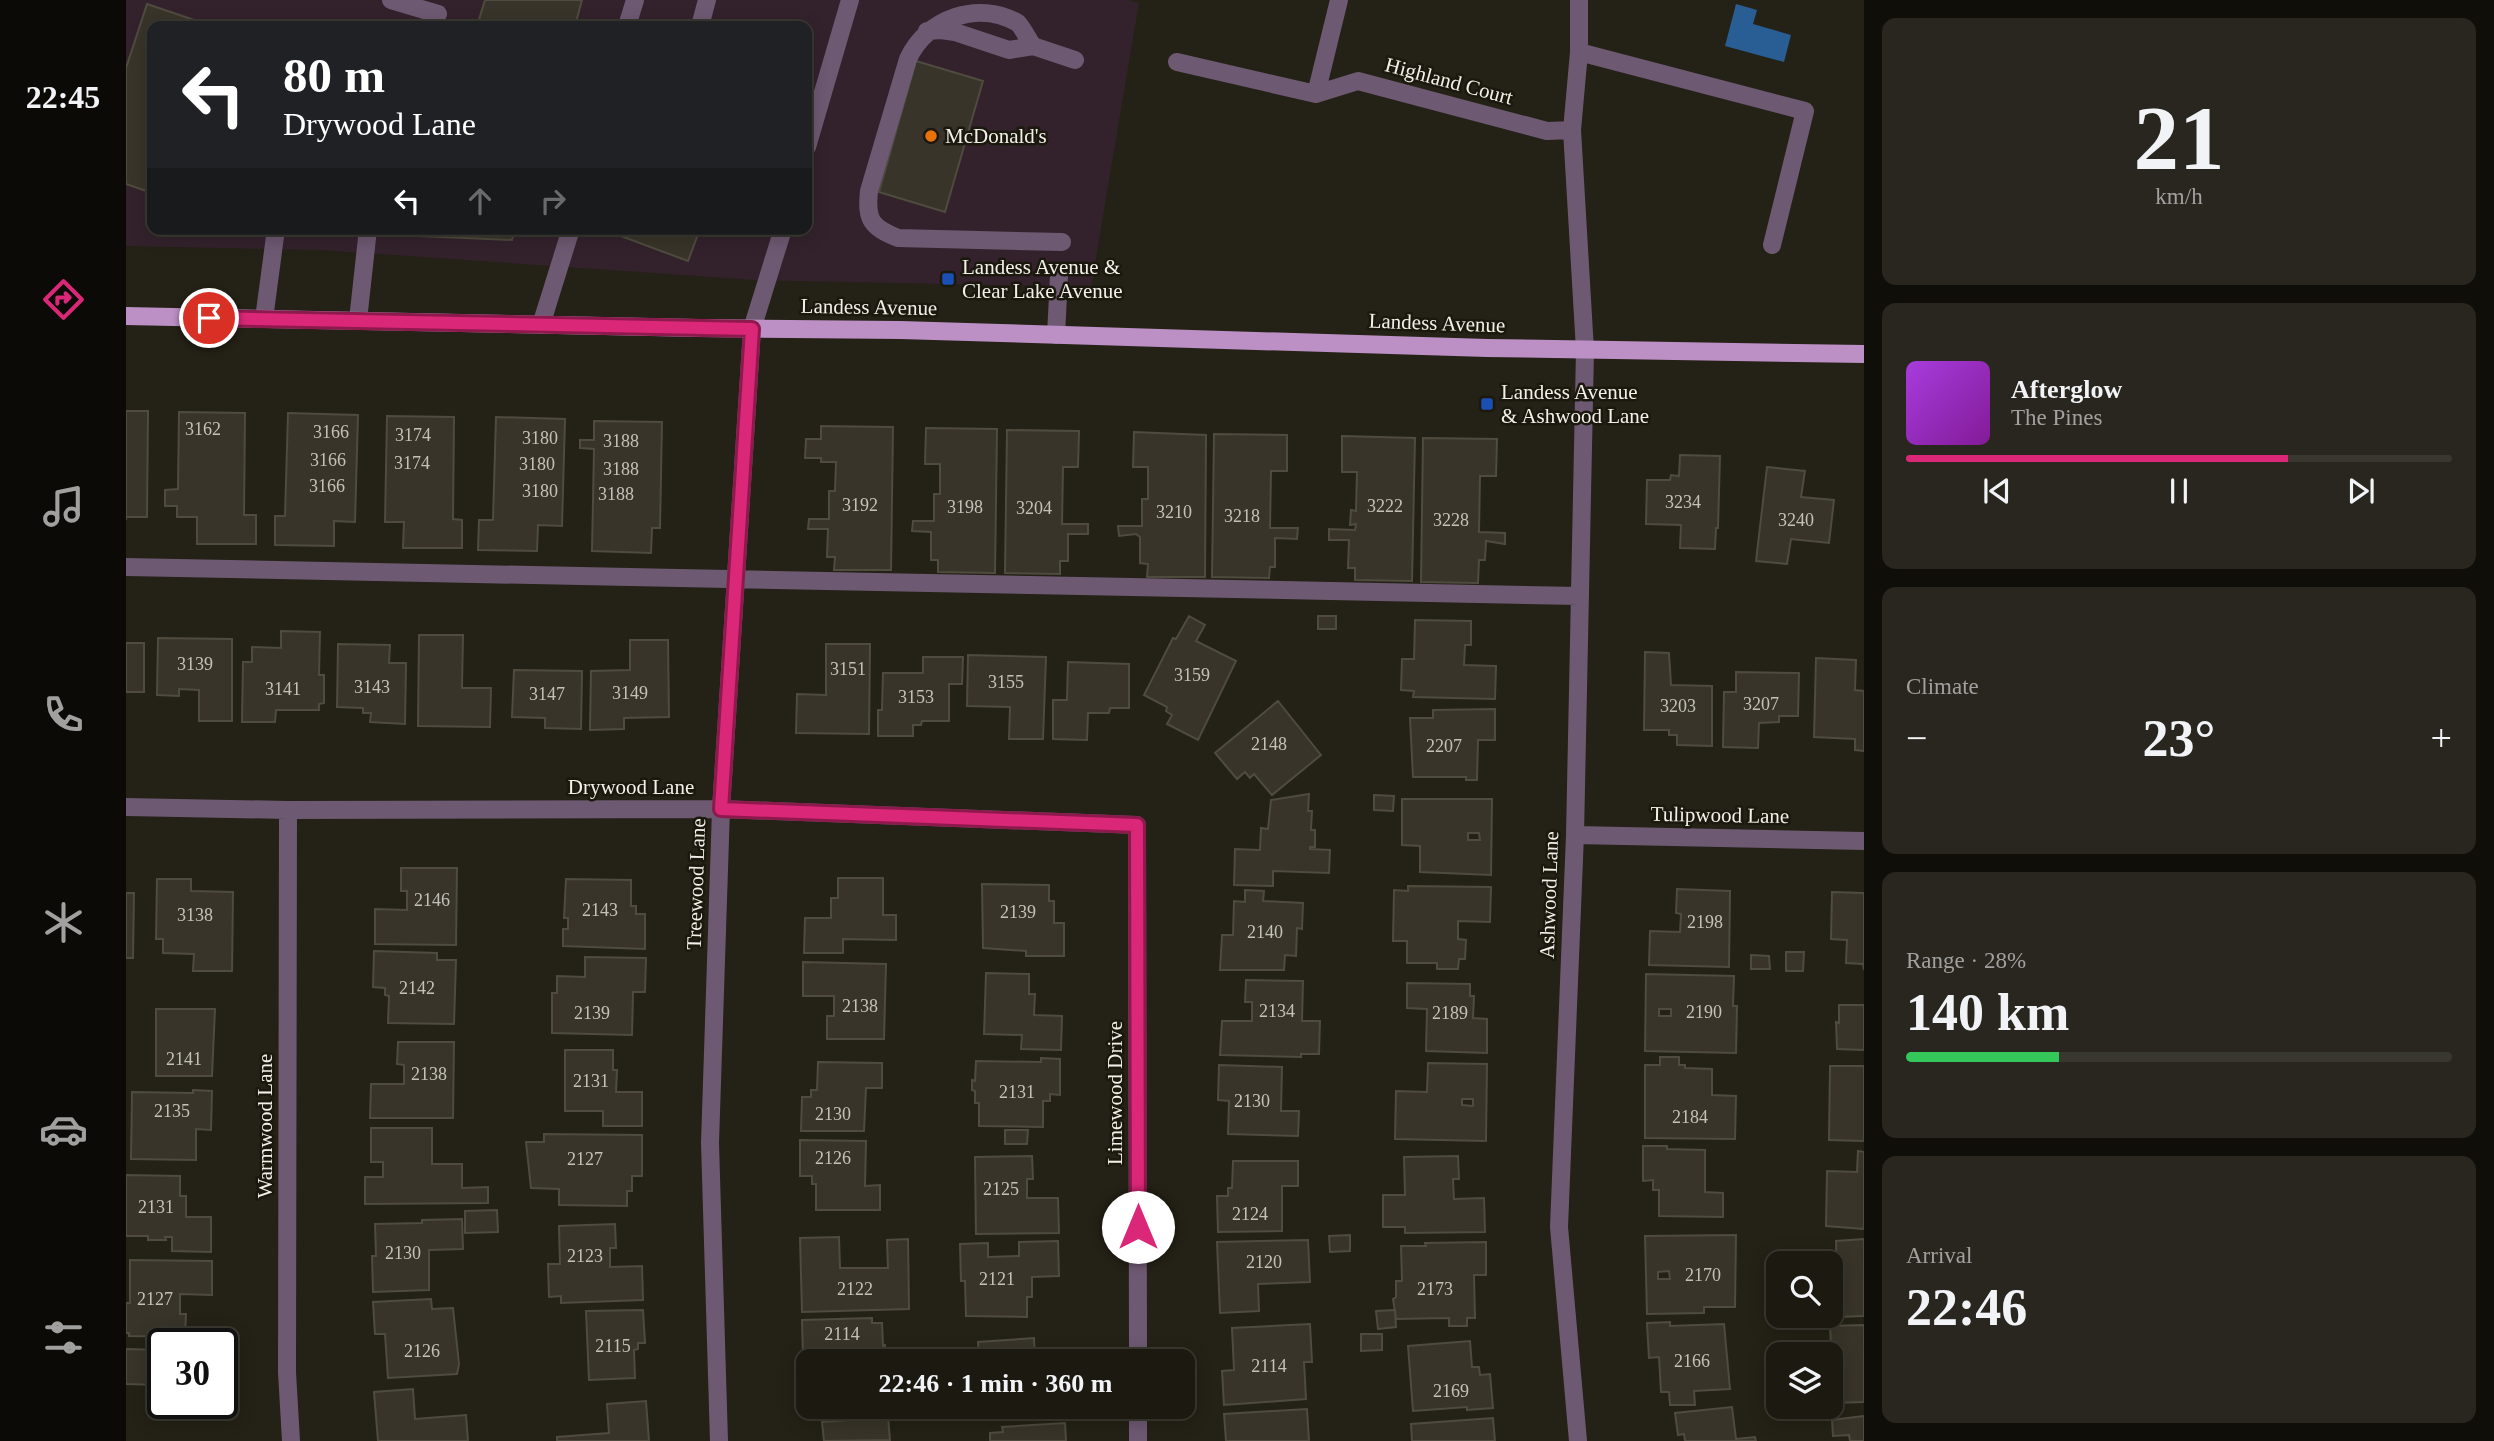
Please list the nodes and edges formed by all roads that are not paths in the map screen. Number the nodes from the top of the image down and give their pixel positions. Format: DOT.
graph roads {
  1 [pos="391,0"];
  2 [pos="635,0"];
  3 [pos="707,0"];
  4 [pos="850,0"];
  5 [pos="1339,0"];
  6 [pos="1579,0"];
  7 [pos="438,13"];
  8 [pos="629,21"];
  9 [pos="701,21"];
  10 [pos="926,31"];
  11 [pos="1033,46"];
  12 [pos="1579,52"];
  13 [pos="1075,60"];
  14 [pos="1177,62"];
  15 [pos="1316,94"];
  16 [pos="812,130"];
  17 [pos="1572,130"];
  18 [pos="275,235"];
  19 [pos="367,235"];
  20 [pos="569,235"];
  21 [pos="781,235"];
  22 [pos="1062,242"];
  23 [pos="1772,245"];
  24 [pos="1059,276"];
  25 [pos="126,316"];
  26 [pos="264,319"];
  27 [pos="358,320"];
  28 [pos="541,325"];
  29 [pos="752,329"];
  30 [pos="1056,335"];
  31 [pos="1585,350"];
  32 [pos="1864,354"];
  33 [pos="126,567"];
  34 [pos="736,580"];
  35 [pos="1580,596"];
  36 [pos="126,807"];
  37 [pos="721,809"];
  38 [pos="288,810"];
  39 [pos="1137,825"];
  40 [pos="1575,835"];
  41 [pos="1864,841"];
  42 [pos="1138,1349"];
  43 [pos="1138,1419"];
  44 [pos="291,1441"];
  45 [pos="719,1441"];
  46 [pos="1138,1441"];
  47 [pos="1578,1441"];
  1 -- 7 [label="street"];
  2 -- 8 [label="street"];
  3 -- 9 [label="street"];
  4 -- 16 [label="street"];
  5 -- 15 [label="street"];
  6 -- 12 [label="street"];
  10 -- 11 [label="street"];
  10 -- 11 [label="street"];
  10 -- 22 [label="street"];
  11 -- 13 [label="street"];
  12 -- 17 [label="street"];
  12 -- 23 [label="street"];
  14 -- 15 [label="street"];
  15 -- 17 [label="street, Highland Court"];
  17 -- 31 [label="street"];
  18 -- 26 [label="street"];
  19 -- 27 [label="street"];
  20 -- 28 [label="street"];
  21 -- 29 [label="street, Treewood Lane"];
  24 -- 30 [label="street"];
  25 -- 26 [label="main road, Landess Avenue"];
  26 -- 27 [label="main road, Landess Avenue"];
  27 -- 28 [label="main road, Landess Avenue"];
  28 -- 29 [label="main road, Landess Avenue"];
  29 -- 30 [label="main road, Landess Avenue"];
  29 -- 34 [label="street, Treewood Lane"];
  30 -- 31 [label="main road, Landess Avenue"];
  31 -- 32 [label="main road, Landess Avenue"];
  31 -- 35 [label="street, Ashwood Lane"];
  33 -- 34 [label="street"];
  34 -- 35 [label="street"];
  34 -- 37 [label="street, Treewood Lane"];
  35 -- 40 [label="street, Ashwood Lane"];
  36 -- 38 [label="street, Drywood Lane"];
  37 -- 38 [label="street, Drywood Lane"];
  37 -- 39 [label="street, Drywood Lane"];
  37 -- 45 [label="street, Treewood Lane"];
  38 -- 44 [label="street, Warmwood Lane"];
  39 -- 42 [label="street, Limewood Drive"];
  40 -- 41 [label="street, Tulipwood Lane"];
  40 -- 47 [label="street, Ashwood Lane"];
  43 -- 46 [label="street"];
}
